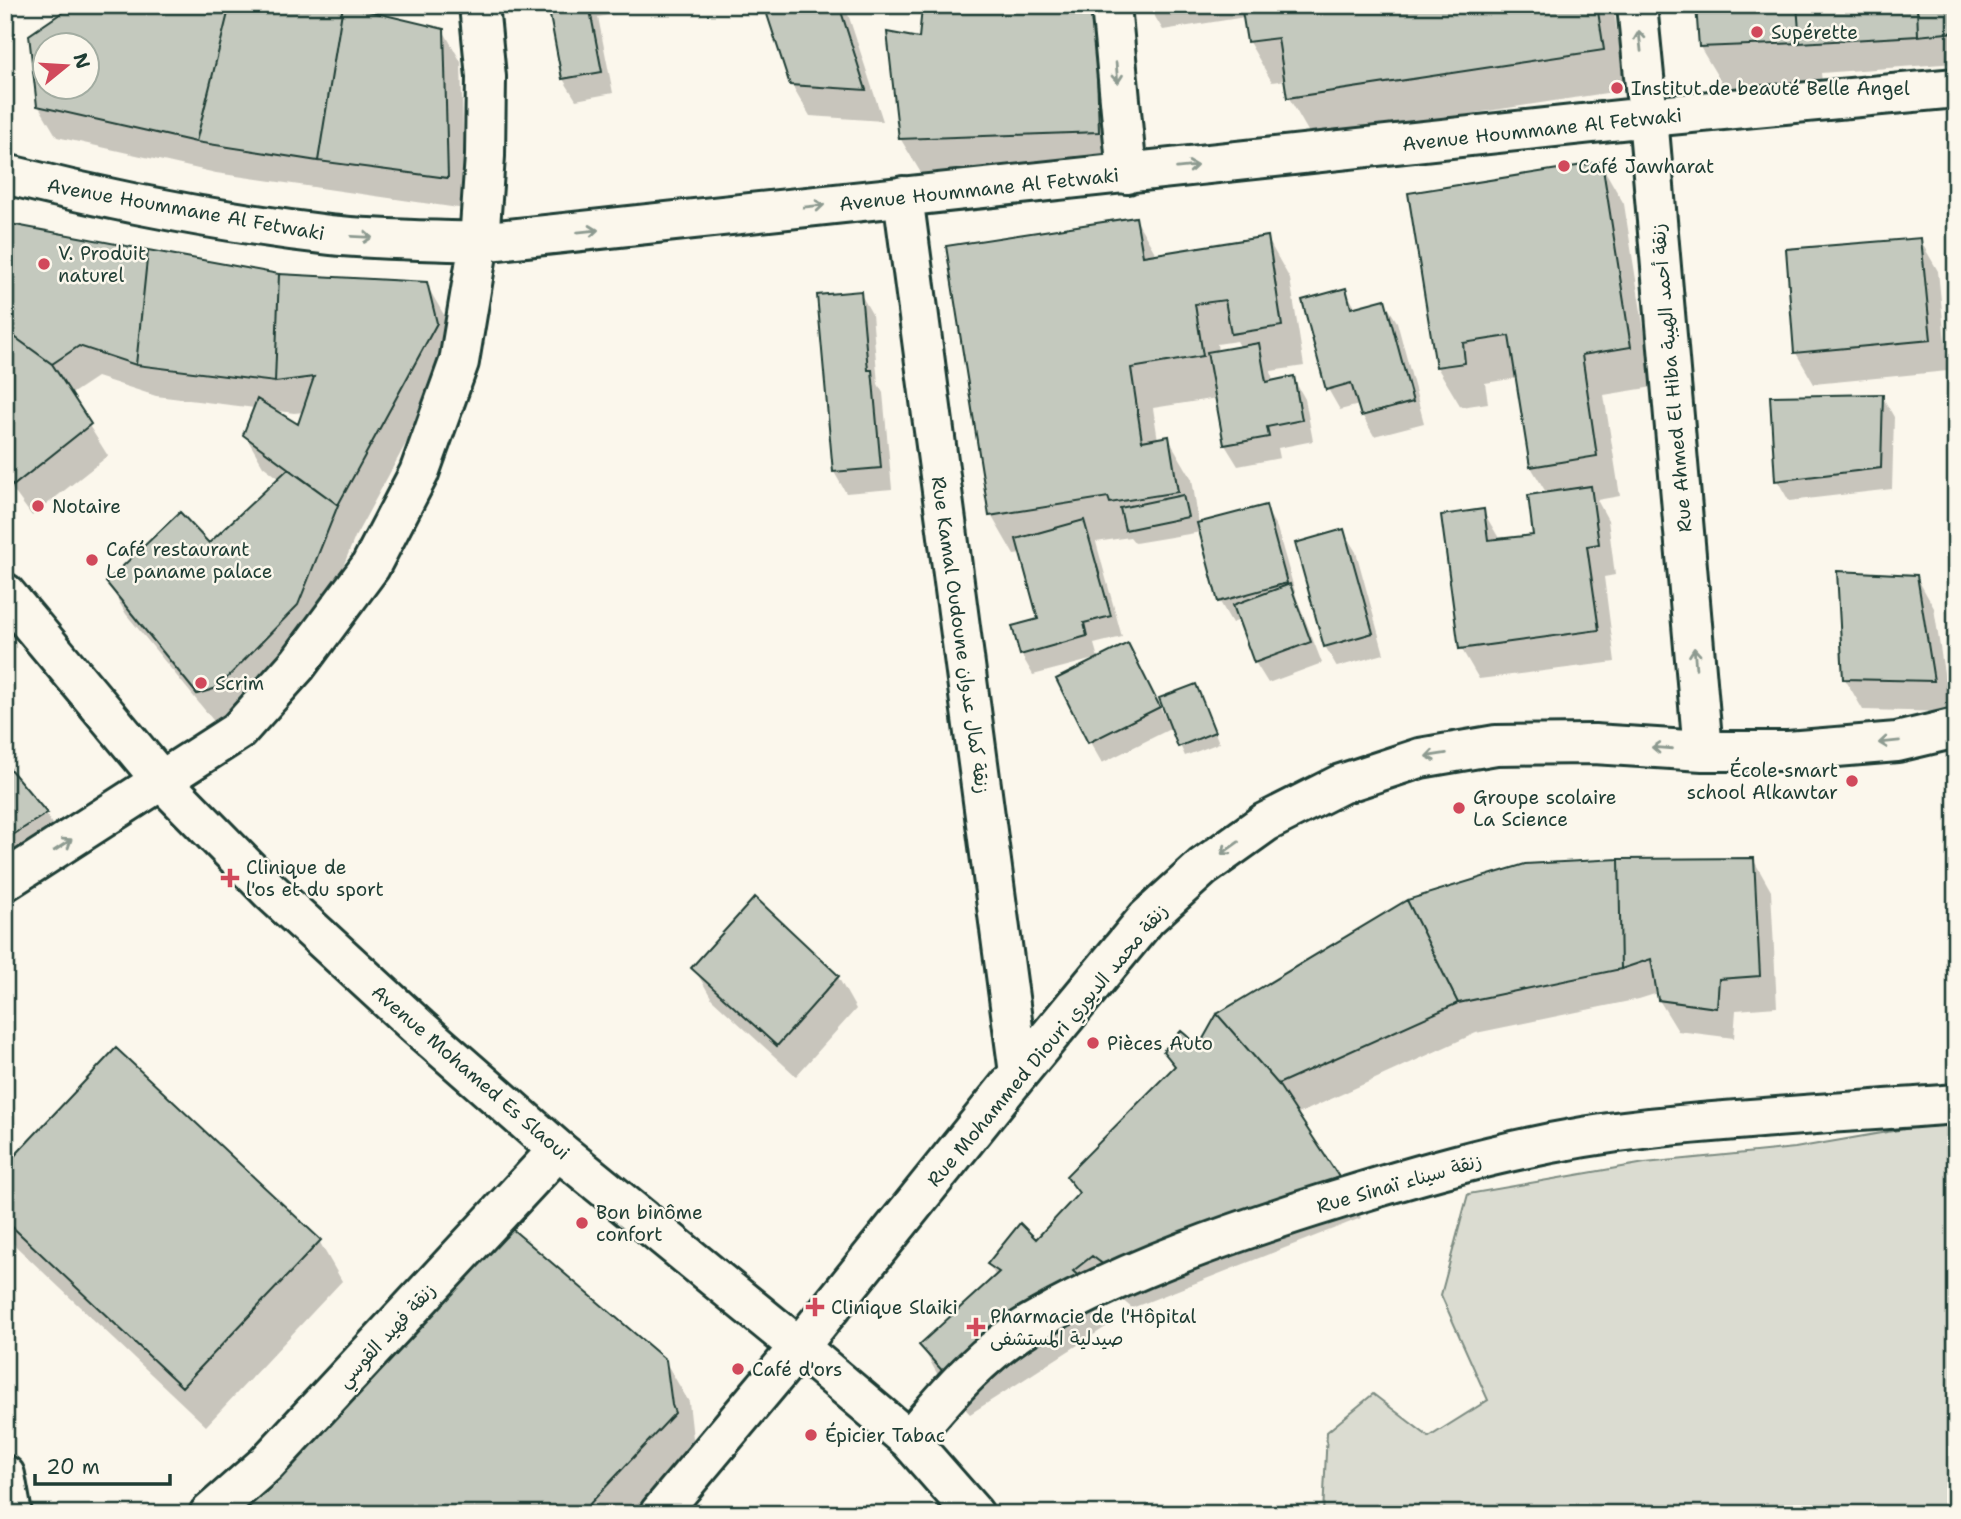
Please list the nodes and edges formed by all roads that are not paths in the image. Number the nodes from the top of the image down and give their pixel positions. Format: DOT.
graph roads {
  1 [pos="479,5"];
  2 [pos="1111,5"];
  3 [pos="1637,5"];
  4 [pos="1956,88"];
  5 [pos="1648,117"];
  6 [pos="5,174"];
  7 [pos="1127,174"];
  8 [pos="903,196"];
  9 [pos="479,242"];
  10 [pos="5,593"];
  11 [pos="1956,728"];
  12 [pos="1703,751"];
  13 [pos="162,781"];
  14 [pos="5,881"];
  15 [pos="1019,1073"];
  16 [pos="1956,1104"];
  17 [pos="558,1150"];
  18 [pos="799,1347"];
  19 [pos="908,1440"];
  20 [pos="5,1475"];
  21 [pos="973,1513"];
  22 [pos="12,1514"];
  23 [pos="209,1514"];
  24 [pos="659,1514"];
  1 -- 9 [label="street"];
  2 -- 7 [label="street, one-way"];
  5 -- 3 [label="street, Rue Ahmed El Hiba زنقة أحمد الهيبة, one-way"];
  4 -- 5 [label="street, Avenue Hoummane Al Fetwaki"];
  7 -- 5 [label="street, Avenue Hoummane Al Fetwaki, one-way"];
  12 -- 5 [label="street, Rue Ahmed El Hiba زنقة أحمد الهيبة, one-way"];
  6 -- 9 [label="street, Avenue Hoummane Al Fetwaki, one-way"];
  7 -- 8 [label="street, Avenue Hoummane Al Fetwaki"];
  9 -- 8 [label="street, Avenue Hoummane Al Fetwaki, one-way"];
  8 -- 15 [label="street, Rue Kamal Oudoune زنقة كمال عدوان"];
  9 -- 13 [label="street"];
  10 -- 13 [label="street, Avenue Mohamed Es Slaoui"];
  11 -- 12 [label="street, Rue Mohammed Diouri زنقة محمد الديوري, one-way"];
  12 -- 15 [label="street, Rue Mohammed Diouri زنقة محمد الديوري, one-way"];
  14 -- 13 [label="street, one-way"];
  13 -- 17 [label="street, Avenue Mohamed Es Slaoui"];
  15 -- 18 [label="street, Rue Mohammed Diouri زنقة محمد الديوري"];
  16 -- 19 [label="street, Rue Sinaï زنقة سيناء"];
  17 -- 18 [label="street, Avenue Mohamed Es Slaoui"];
  17 -- 23 [label="street, زنقة فهيد القوسي"];
  18 -- 19 [label="street, Avenue Mohamed Es Slaoui"];
  18 -- 24 [label="street, Rue Mohammed Diouri زنقة محمد الديوري"];
  19 -- 21 [label="street, Avenue Mohamed Es Slaoui"];
  20 -- 22 [label="street"];
}
